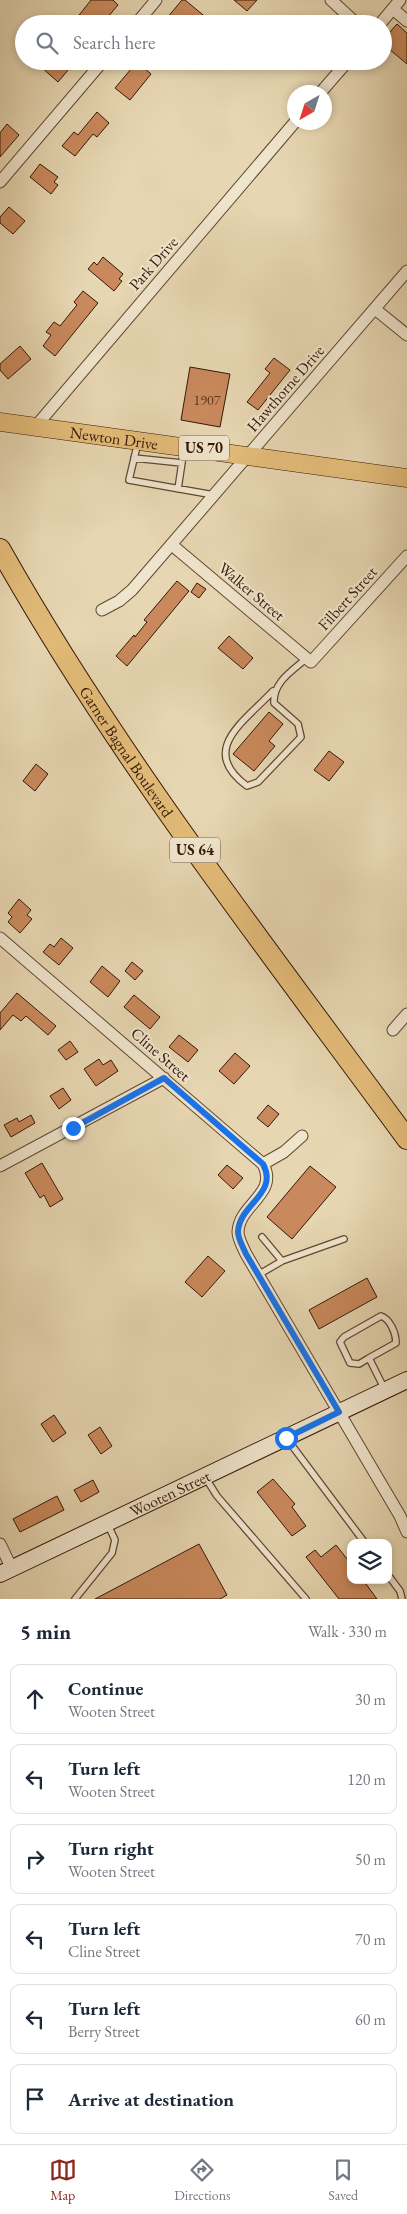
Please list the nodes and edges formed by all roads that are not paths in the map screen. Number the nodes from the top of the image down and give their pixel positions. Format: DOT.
graph roads {
  1 [pos="156,0"];
  2 [pos="331,0"];
  3 [pos="396,4"];
  4 [pos="144,15"];
  5 [pos="347,15"];
  6 [pos="387,15"];
  7 [pos="407,21"];
  8 [pos="96,70"];
  9 [pos="340,70"];
  10 [pos="327,85"];
  11 [pos="289,130"];
  12 [pos="1,177"];
  13 [pos="407,271"];
  14 [pos="375,309"];
  15 [pos="407,334"];
  16 [pos="0,422"];
  17 [pos="36,426"];
  18 [pos="138,440"];
  19 [pos="184,454"];
  20 [pos="249,454"];
  21 [pos="134,458"];
  22 [pos="407,478"];
  23 [pos="178,489"];
  24 [pos="214,495"];
  25 [pos="172,545"];
  26 [pos="0,549"];
  27 [pos="407,556"];
  28 [pos="102,610"];
  29 [pos="309,660"];
  30 [pos="274,691"];
  31 [pos="0,938"];
  32 [pos="407,1014"];
  33 [pos="393,1030"];
  34 [pos="164,1078"];
  35 [pos="302,1136"];
  36 [pos="407,1139"];
  37 [pos="263,1164"];
  38 [pos="0,1166"];
  39 [pos="262,1237"];
  40 [pos="344,1239"];
  41 [pos="282,1261"];
  42 [pos="258,1275"];
  43 [pos="369,1358"];
  44 [pos="407,1380"];
  45 [pos="385,1390"];
  46 [pos="339,1412"];
  47 [pos="286,1438"];
  48 [pos="204,1476"];
  49 [pos="108,1523"];
  50 [pos="407,1532"];
  51 [pos="362,1539"];
  52 [pos="0,1544"];
  53 [pos="6,1571"];
  54 [pos="392,1580"];
  55 [pos="75,1599"];
  56 [pos="306,1599"];
  57 [pos="402,1599"];
  1 -- 4 [label="street"];
  2 -- 5 [label="street"];
  3 -- 6 [label="street"];
  3 -- 7 [label="street"];
  8 -- 12 [label="street"];
  9 -- 10 [label="street"];
  11 -- 17 [label="street, Park Drive"];
  13 -- 14 [label="street, Hawthorne Drive"];
  14 -- 15 [label="street"];
  14 -- 20 [label="street, Hawthorne Drive"];
  16 -- 17 [label="main road, Newton Drive / US 70"];
  17 -- 18 [label="main road, Newton Drive / US 70"];
  18 -- 19 [label="main road, Newton Drive / US 70"];
  18 -- 21 [label="lane"];
  19 -- 20 [label="main road, Newton Drive / US 70"];
  19 -- 21 [label="lane"];
  19 -- 23 [label="lane"];
  20 -- 22 [label="main road, Newton Drive / US 70"];
  20 -- 24 [label="street, Hawthorne Drive"];
  21 -- 23 [label="lane"];
  23 -- 24 [label="lane"];
  24 -- 25 [label="street, Hawthorne Drive"];
  25 -- 28 [label="street, Hawthorne Drive"];
  25 -- 29 [label="street, Walker Street"];
  26 -- 36 [label="highway, Garner Bagnal Boulevard / US 64"];
  27 -- 29 [label="street, Filbert Street"];
  29 -- 30 [label="lane"];
  30 -- 30 [label="lane"];
  31 -- 34 [label="street, Cline Street"];
  32 -- 33 [label="street"];
  34 -- 37 [label="street, Cline Street"];
  34 -- 38 [label="street"];
  35 -- 37 [label="street"];
  37 -- 42 [label="street"];
  39 -- 41 [label="lane"];
  40 -- 41 [label="lane"];
  41 -- 42 [label="lane"];
  42 -- 46 [label="street"];
  43 -- 43 [label="lane"];
  43 -- 45 [label="lane"];
  44 -- 45 [label="street, Wooten Street"];
  45 -- 46 [label="street, Wooten Street"];
  46 -- 47 [label="street, Wooten Street"];
  46 -- 50 [label="street"];
  47 -- 48 [label="street, Wooten Street"];
  47 -- 51 [label="lane"];
  48 -- 49 [label="street, Wooten Street"];
  48 -- 56 [label="lane"];
  49 -- 53 [label="street, Wooten Street"];
  49 -- 55 [label="lane"];
  52 -- 53 [label="street"];
  54 -- 57 [label="lane"];
}
